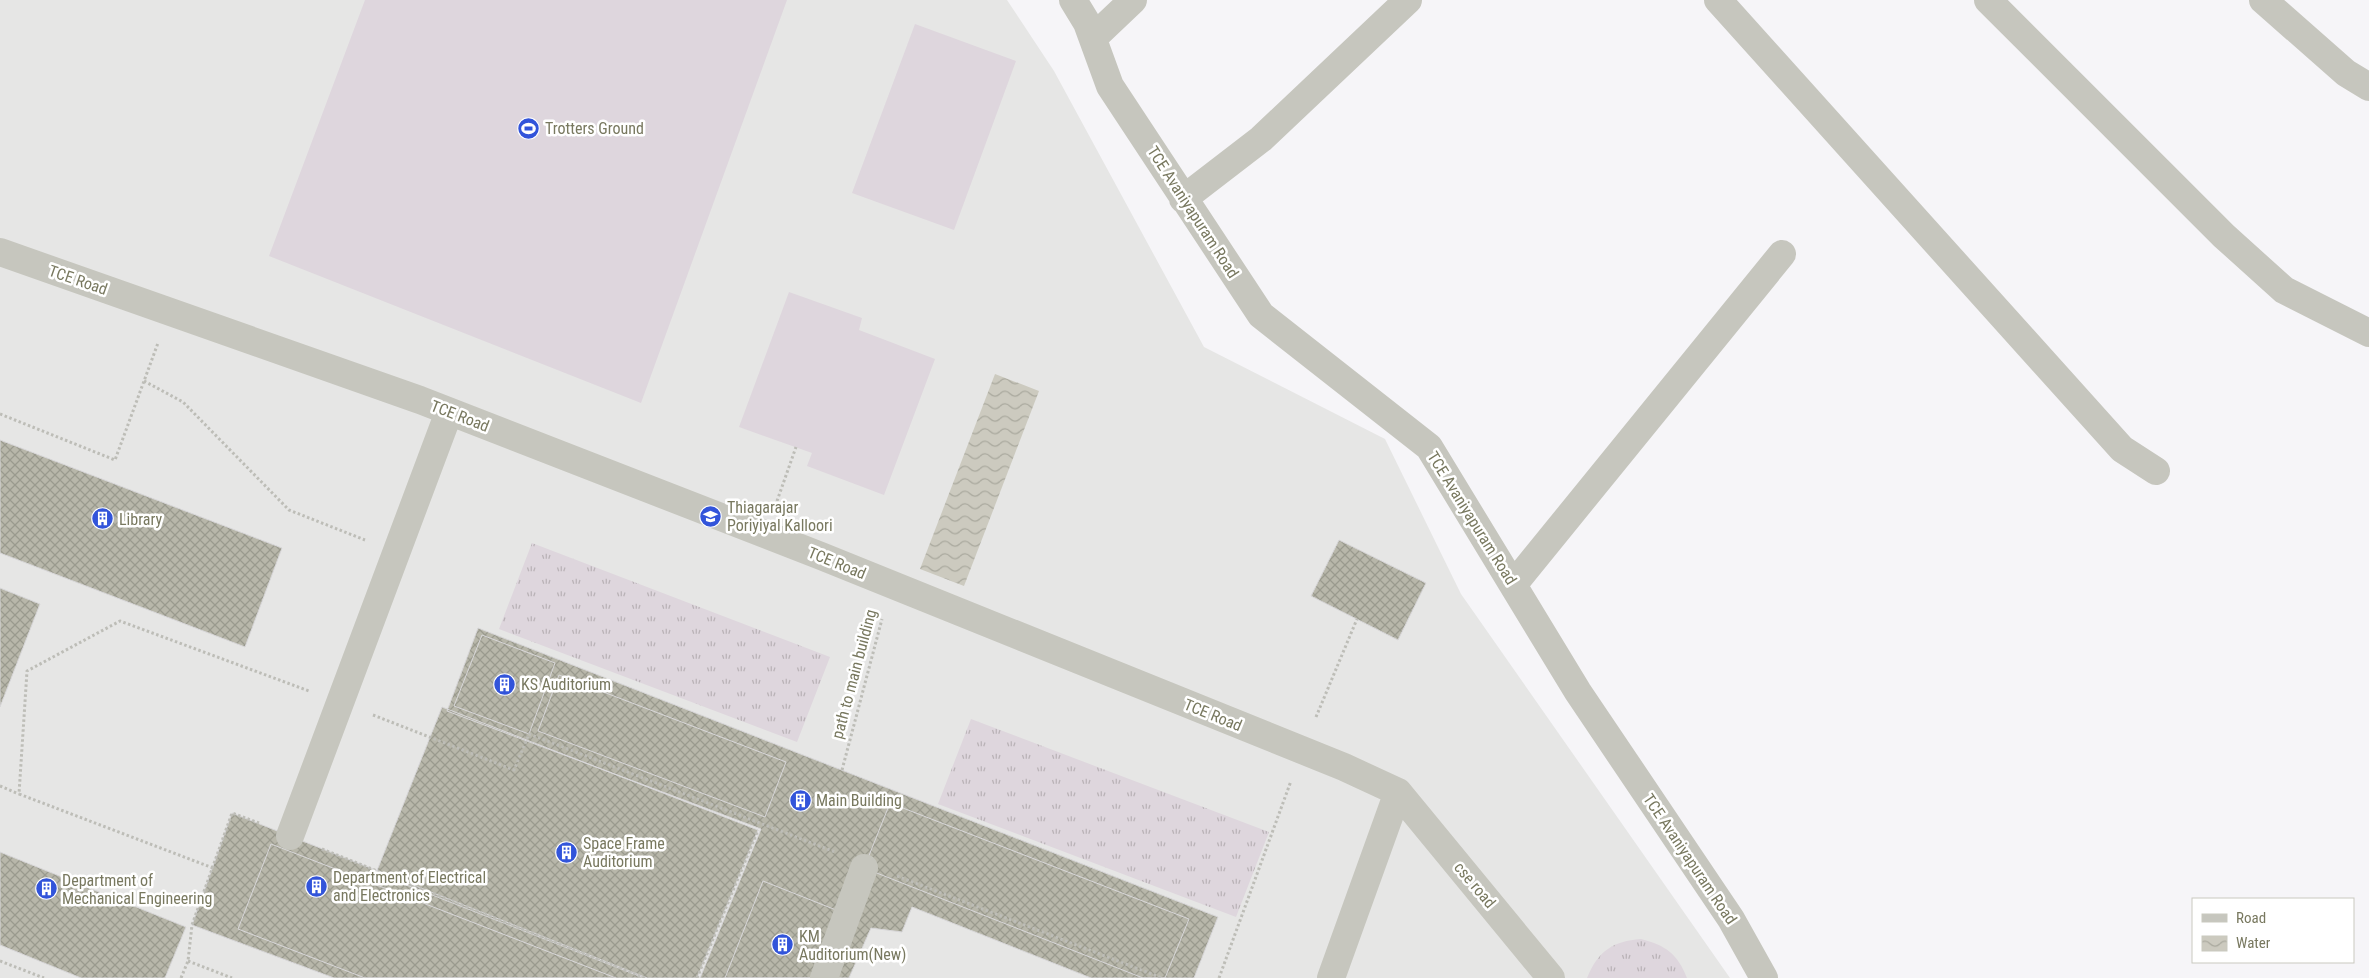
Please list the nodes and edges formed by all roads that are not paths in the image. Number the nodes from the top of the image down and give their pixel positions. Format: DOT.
graph roads {
  1 [pos="1073,0"];
  2 [pos="1133,0"];
  3 [pos="1408,0"];
  4 [pos="1718,0"];
  5 [pos="1988,0"];
  6 [pos="2263,0"];
  7 [pos="1093,38"];
  8 [pos="2369,87"];
  9 [pos="1183,199"];
  10 [pos="0,252"];
  11 [pos="1782,254"];
  12 [pos="2369,333"];
  13 [pos="449,412"];
  14 [pos="2156,471"];
  15 [pos="1514,585"];
  16 [pos="1398,792"];
  17 [pos="290,836"];
  18 [pos="864,868"];
  19 [pos="824,978"];
  20 [pos="1331,978"];
  21 [pos="1551,978"];
  22 [pos="1764,978"];
  1 -- 7 [label="street, TCE Avaniyapuram Road"];
  2 -- 7 [label="street"];
  3 -- 9 [label="street"];
  4 -- 14 [label="street"];
  5 -- 12 [label="street"];
  6 -- 8 [label="street"];
  7 -- 9 [label="street, TCE Avaniyapuram Road"];
  9 -- 15 [label="street, TCE Avaniyapuram Road"];
  10 -- 13 [label="street, TCE Road"];
  11 -- 15 [label="street"];
  13 -- 16 [label="street, TCE Road"];
  13 -- 17 [label="street"];
  15 -- 22 [label="street, TCE Avaniyapuram Road"];
  16 -- 20 [label="street"];
  16 -- 21 [label="street, cse road"];
  18 -- 19 [label="street"];
}
